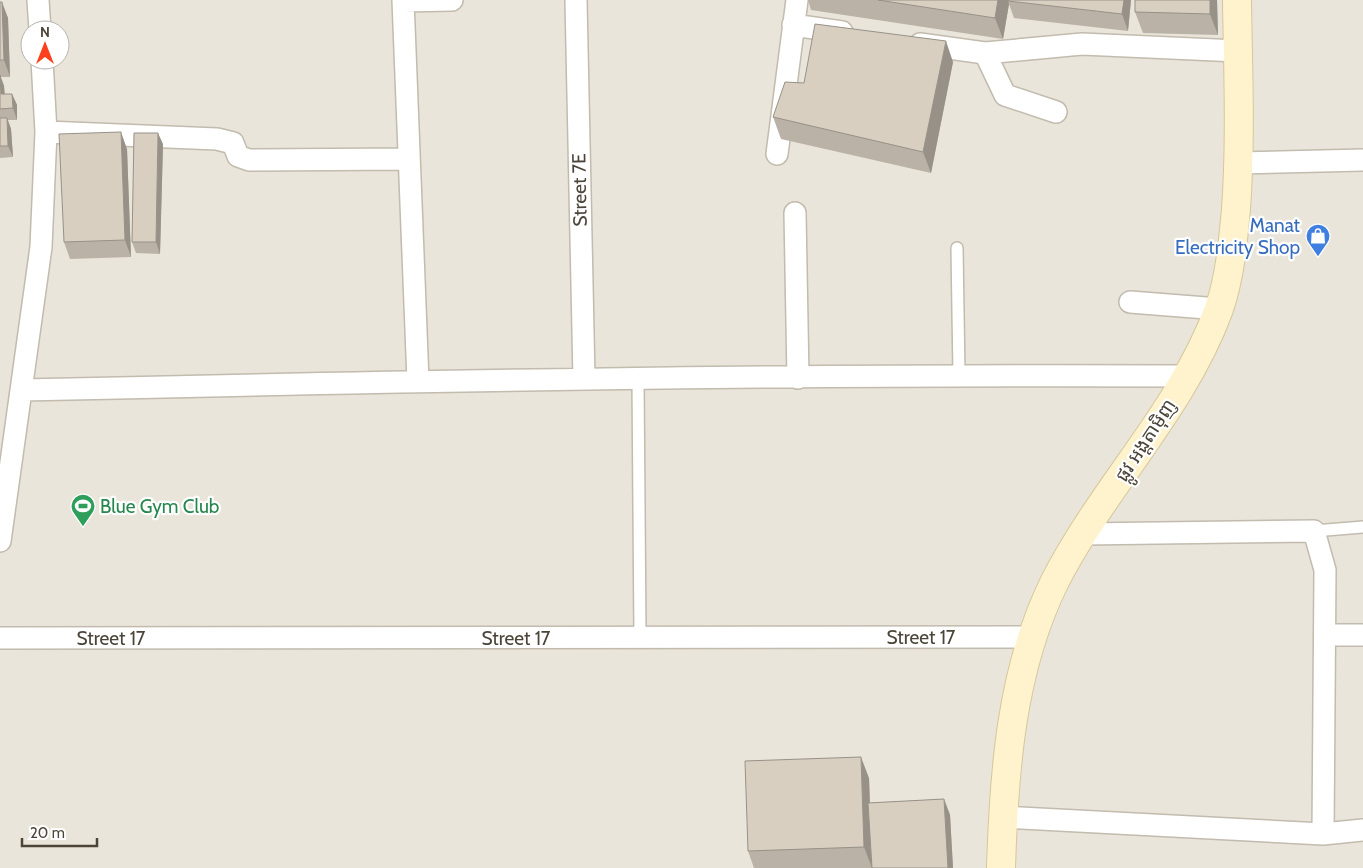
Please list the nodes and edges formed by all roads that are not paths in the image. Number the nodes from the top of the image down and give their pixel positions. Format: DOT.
graph roads {
  1 [pos="38,0"];
  2 [pos="452,0"];
  3 [pos="576,0"];
  4 [pos="797,0"];
  5 [pos="1237,0"];
  6 [pos="404,1"];
  7 [pos="39,20"];
  8 [pos="793,25"];
  9 [pos="860,35"];
  10 [pos="899,41"];
  11 [pos="1238,51"];
  12 [pos="985,53"];
  13 [pos="43,70"];
  14 [pos="1056,112"];
  15 [pos="46,132"];
  16 [pos="776,154"];
  17 [pos="408,159"];
  18 [pos="1363,160"];
  19 [pos="1239,164"];
  20 [pos="795,213"];
  21 [pos="957,248"];
  22 [pos="1130,302"];
  23 [pos="1219,309"];
  24 [pos="959,375"];
  25 [pos="1188,376"];
  26 [pos="798,378"];
  27 [pos="584,379"];
  28 [pos="638,379"];
  29 [pos="418,381"];
  30 [pos="22,390"];
  31 [pos="1363,527"];
  32 [pos="1314,531"];
  33 [pos="1083,534"];
  34 [pos="0,541"];
  35 [pos="1325,635"];
  36 [pos="1363,635"];
  37 [pos="1031,637"];
  38 [pos="0,638"];
  39 [pos="640,638"];
  40 [pos="1002,817"];
  41 [pos="1363,830"];
  42 [pos="1323,834"];
  43 [pos="1001,868"];
  1 -- 7 [label="street"];
  2 -- 6 [label="street"];
  3 -- 27 [label="street, Street 7E"];
  4 -- 8 [label="street"];
  5 -- 11 [label="street, ផ្លូវ អង្តតាម៉ិញ"];
  6 -- 17 [label="street"];
  8 -- 9 [label="street"];
  8 -- 16 [label="street"];
  10 -- 12 [label="street"];
  11 -- 12 [label="street"];
  11 -- 19 [label="street, ផ្លូវ អង្តតាម៉ិញ"];
  12 -- 14 [label="street"];
  13 -- 15 [label="street"];
  15 -- 17 [label="street"];
  15 -- 30 [label="street"];
  17 -- 29 [label="street"];
  18 -- 19 [label="street"];
  19 -- 23 [label="street, ផ្លូវ អង្តតាម៉ិញ"];
  20 -- 26 [label="street"];
  21 -- 24 [label="lane"];
  22 -- 23 [label="street"];
  23 -- 25 [label="street, ផ្លូវ អង្តតាម៉ិញ"];
  24 -- 25 [label="street"];
  24 -- 26 [label="street"];
  25 -- 33 [label="street, ផ្លូវ អង្តតាម៉ិញ"];
  26 -- 28 [label="street"];
  27 -- 28 [label="street"];
  27 -- 29 [label="street"];
  28 -- 39 [label="lane"];
  29 -- 30 [label="street"];
  30 -- 34 [label="street"];
  31 -- 32 [label="lane"];
  32 -- 33 [label="street"];
  32 -- 35 [label="street"];
  33 -- 37 [label="street, ផ្លូវ អង្តតាម៉ិញ"];
  35 -- 36 [label="street"];
  35 -- 42 [label="street"];
  37 -- 39 [label="street, Street 17"];
  37 -- 40 [label="street, ផ្លូវ អង្តតាម៉ិញ"];
  38 -- 39 [label="street, Street 17"];
  40 -- 42 [label="street"];
  40 -- 43 [label="street, ផ្លូវ អង្តតាម៉ិញ"];
  41 -- 42 [label="street"];
}
